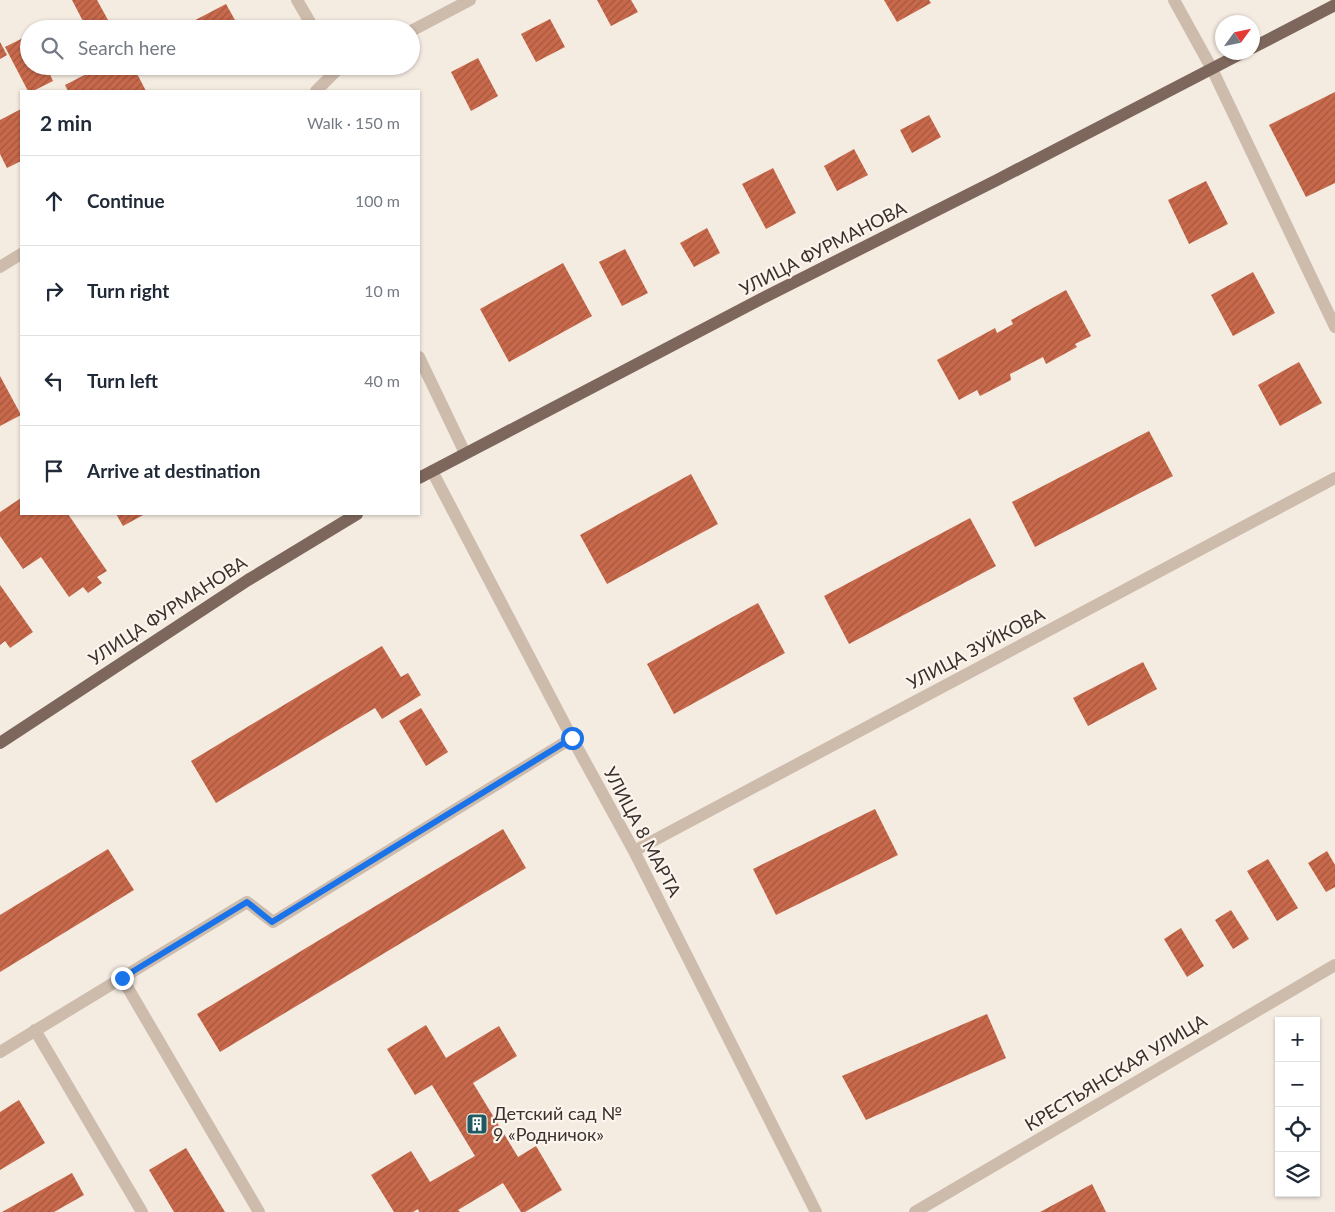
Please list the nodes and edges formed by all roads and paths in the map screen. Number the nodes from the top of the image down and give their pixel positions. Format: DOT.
graph roads {
  1 [pos="297,0"];
  2 [pos="470,0"];
  3 [pos="1174,0"];
  4 [pos="1335,5"];
  5 [pos="309,20"];
  6 [pos="420,26"];
  7 [pos="1260,44"];
  8 [pos="1229,60"];
  9 [pos="1212,69"];
  10 [pos="332,75"];
  11 [pos="317,90"];
  12 [pos="20,255"];
  13 [pos="0,267"];
  14 [pos="1335,327"];
  15 [pos="420,359"];
  16 [pos="465,453"];
  17 [pos="432,471"];
  18 [pos="420,477"];
  19 [pos="1335,478"];
  20 [pos="355,515"];
  21 [pos="572,738"];
  22 [pos="0,743"];
  23 [pos="634,851"];
  24 [pos="1335,965"];
  25 [pos="122,978"];
  26 [pos="35,1030"];
  27 [pos="0,1052"];
  28 [pos="142,1212"];
  29 [pos="259,1212"];
  30 [pos="816,1212"];
  31 [pos="916,1212"];
  1 -- 5 [label="street"];
  2 -- 6 [label="street"];
  3 -- 9 [label="street"];
  4 -- 7 [label="main road"];
  8 -- 9 [label="main road, УЛИЦА ФУРМАНОВА"];
  9 -- 14 [label="street"];
  9 -- 16 [label="main road, УЛИЦА ФУРМАНОВА"];
  10 -- 11 [label="street"];
  12 -- 13 [label="street"];
  15 -- 16 [label="street"];
  16 -- 17 [label="main road, УЛИЦА ФУРМАНОВА"];
  17 -- 18 [label="main road, УЛИЦА ФУРМАНОВА"];
  17 -- 21 [label="street, УЛИЦА 8 МАРТА"];
  19 -- 23 [label="street, УЛИЦА ЗУЙКОВА"];
  20 -- 22 [label="main road, УЛИЦА ФУРМАНОВА"];
  21 -- 23 [label="street, УЛИЦА 8 МАРТА"];
  21 -- 25 [label="street"];
  23 -- 30 [label="street, УЛИЦА 8 МАРТА"];
  24 -- 31 [label="street, КРЕСТЬЯНСКАЯ УЛИЦА"];
  25 -- 26 [label="street"];
  25 -- 29 [label="street"];
  26 -- 27 [label="street"];
  26 -- 28 [label="street"];
}
